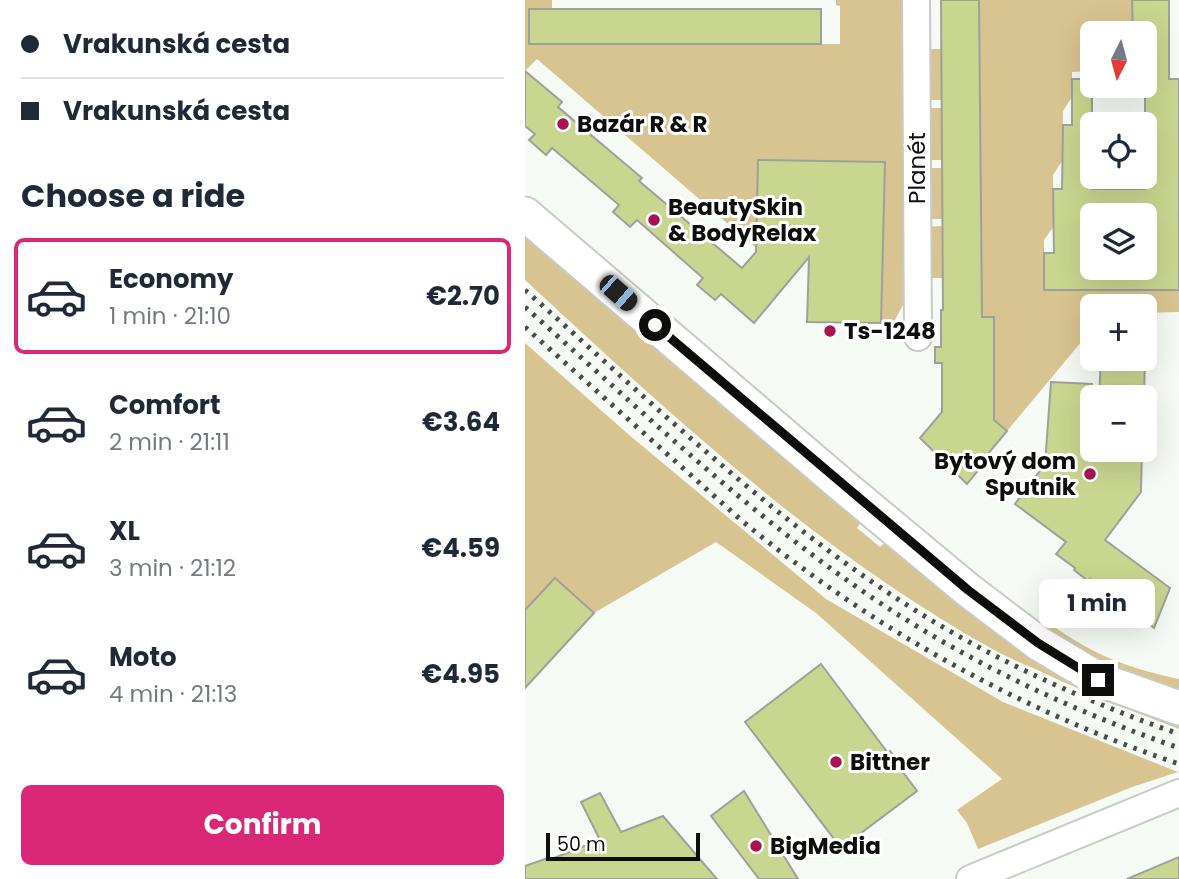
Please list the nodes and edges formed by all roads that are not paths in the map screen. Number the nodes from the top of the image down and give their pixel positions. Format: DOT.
graph roads {
  1 [pos="916,0"];
  2 [pos="525,214"];
  3 [pos="918,337"];
  4 [pos="1179,708"];
  5 [pos="1179,793"];
  6 [pos="970,879"];
  1 -- 3 [label="street, Planét"];
  2 -- 4 [label="main road"];
  5 -- 6 [label="street"];
}
